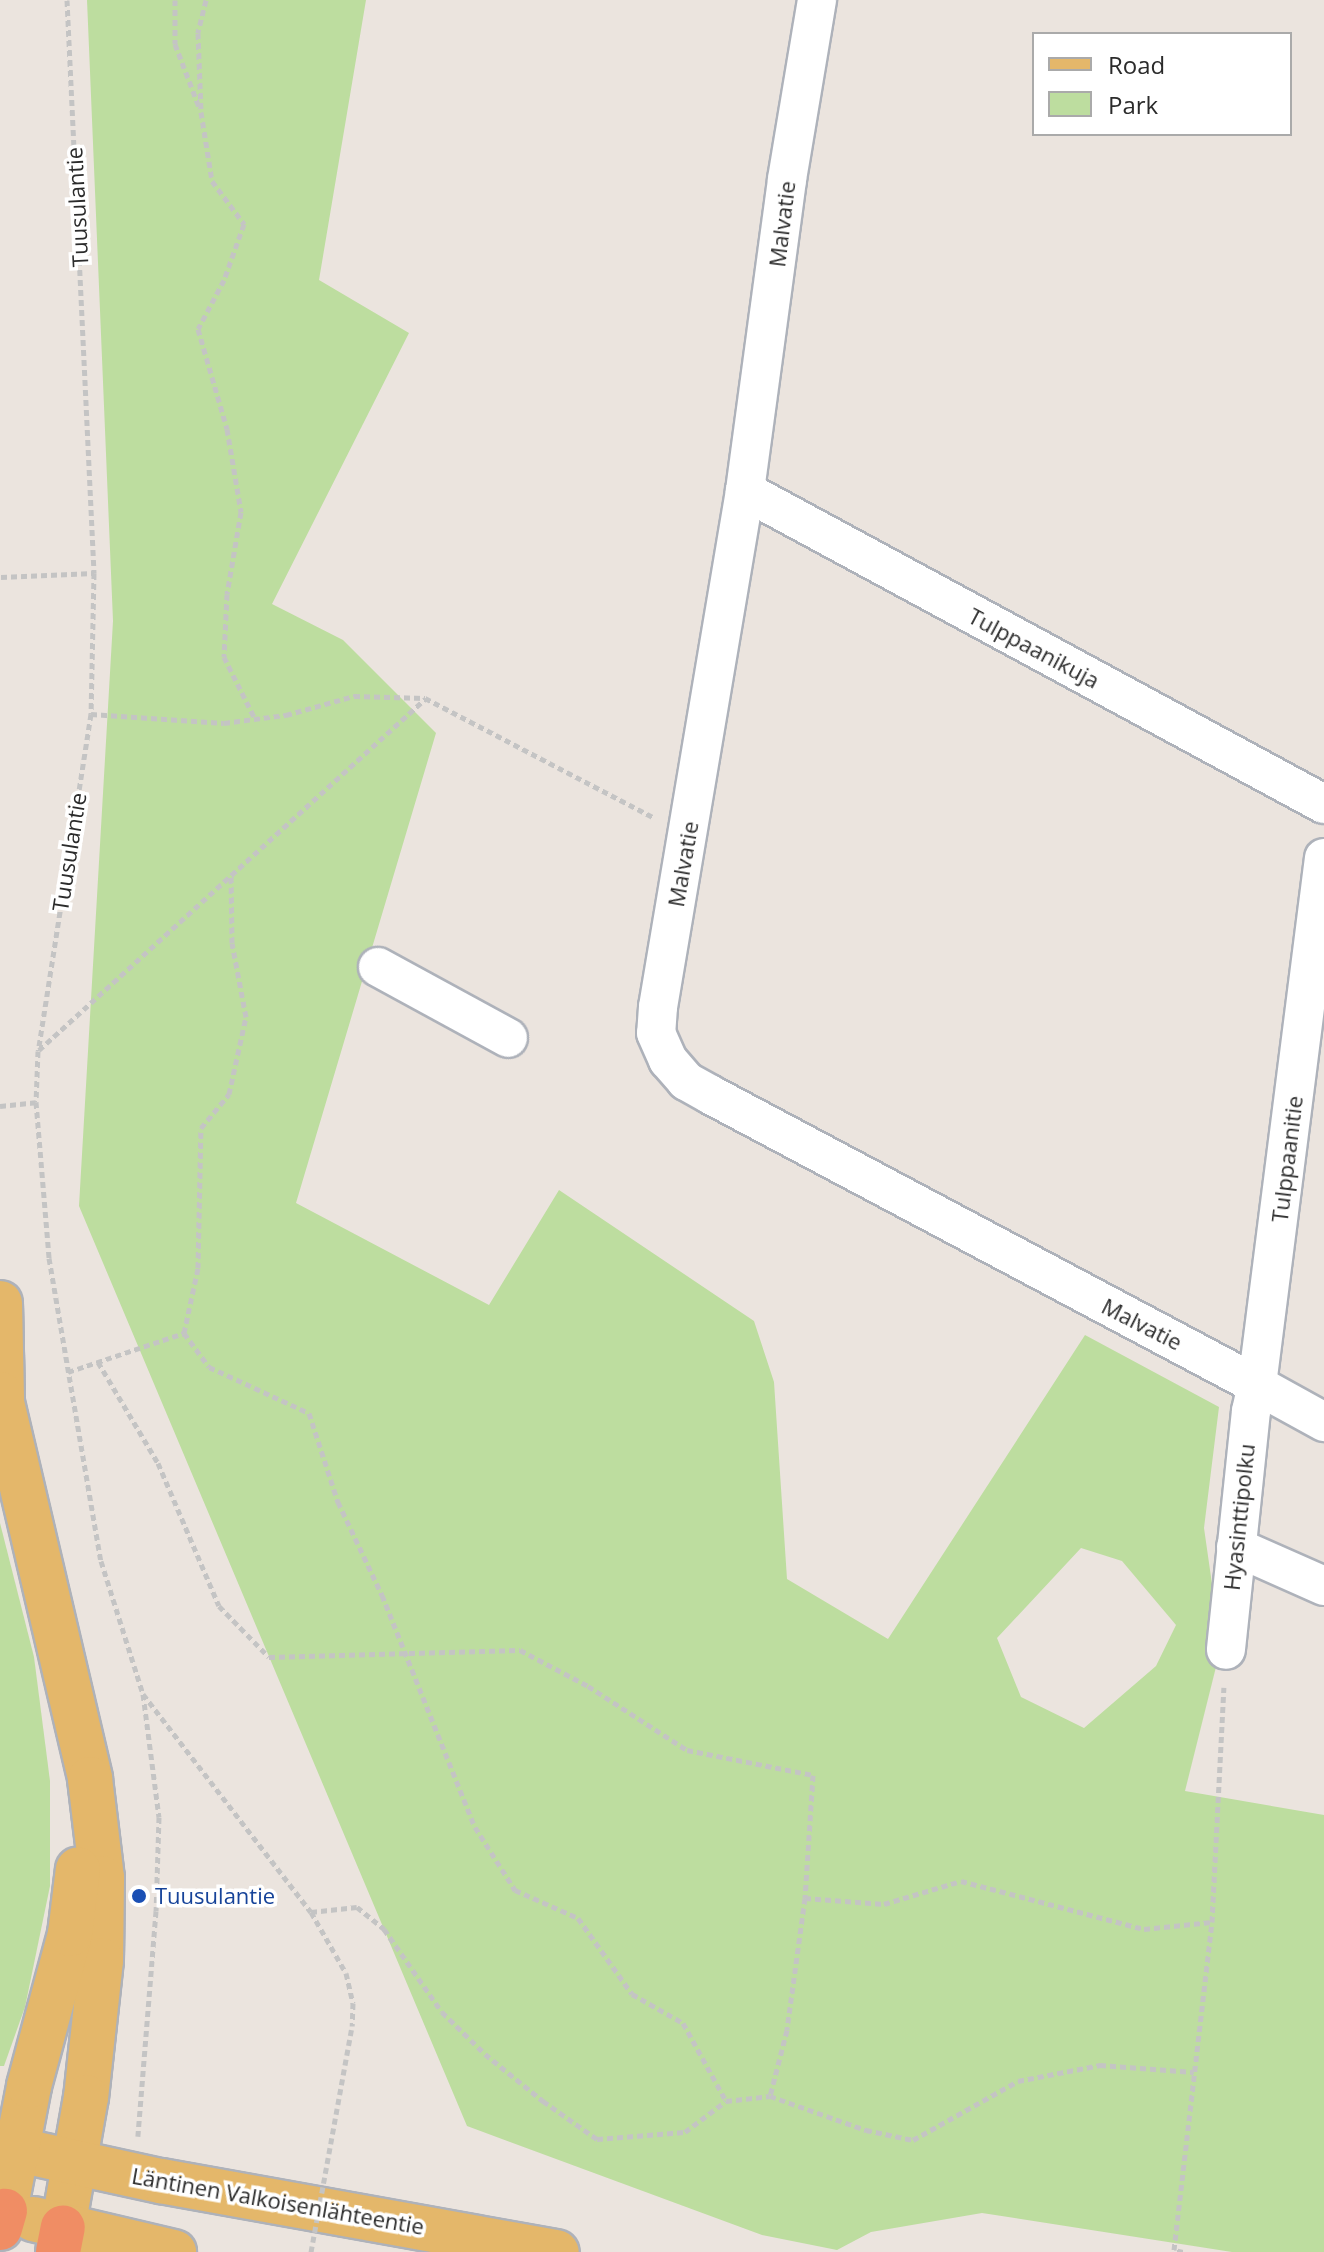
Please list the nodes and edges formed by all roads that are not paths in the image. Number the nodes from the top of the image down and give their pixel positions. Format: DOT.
graph roads {
  1 [pos="817,0"];
  2 [pos="745,491"];
  3 [pos="1324,804"];
  4 [pos="1324,858"];
  5 [pos="378,967"];
  6 [pos="508,1038"];
  7 [pos="0,1303"];
  8 [pos="1257,1385"];
  9 [pos="1,1397"];
  10 [pos="1324,1422"];
  11 [pos="1236,1547"];
  12 [pos="1324,1586"];
  13 [pos="1226,1650"];
  14 [pos="90,1779"];
  15 [pos="8,2148"];
  16 [pos="76,2164"];
  17 [pos="2,2217"];
  18 [pos="60,2239"];
  19 [pos="174,2252"];
  20 [pos="557,2252"];
  1 -- 2 [label="street, Malvatie"];
  2 -- 3 [label="street, Tulppaanikuja"];
  2 -- 8 [label="street, Malvatie"];
  4 -- 8 [label="street, Tulppaanitie"];
  5 -- 6 [label="street"];
  7 -- 9 [label="main road"];
  8 -- 10 [label="street"];
  8 -- 11 [label="street, Hyasinttipolku"];
  9 -- 14 [label="main road"];
  11 -- 12 [label="street"];
  11 -- 13 [label="street, Hyasinttipolku"];
  14 -- 15 [label="main road"];
  14 -- 16 [label="main road"];
  15 -- 16 [label="main road, Läntinen Valkoisenlähteentie"];
  15 -- 17 [label="main road"];
  16 -- 18 [label="main road"];
  16 -- 20 [label="main road, Läntinen Valkoisenlähteentie"];
  17 -- 18 [label="main road"];
  18 -- 19 [label="main road"];
}
